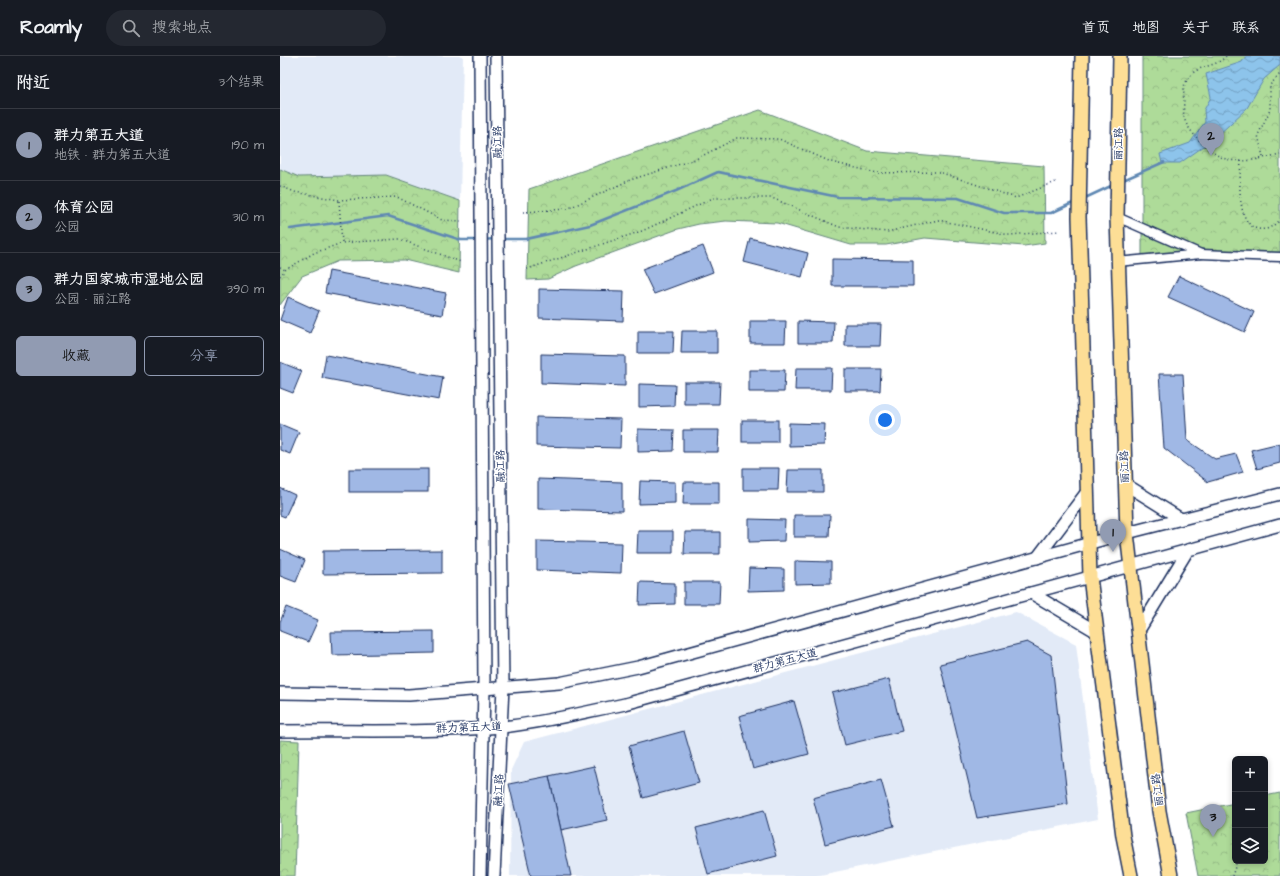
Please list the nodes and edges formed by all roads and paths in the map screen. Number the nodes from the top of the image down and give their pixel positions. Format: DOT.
graph roads {
  1 [pos="480,56"];
  2 [pos="496,56"];
  3 [pos="1082,56"];
  4 [pos="1120,56"];
  5 [pos="1226,56"];
  6 [pos="1280,74"];
  7 [pos="1280,154"];
  8 [pos="1262,157"];
  9 [pos="1241,161"];
  10 [pos="1058,182"];
  11 [pos="280,186"];
  12 [pos="339,200"];
  13 [pos="523,212"];
  14 [pos="1117,217"];
  15 [pos="461,221"];
  16 [pos="1280,221"];
  17 [pos="1059,231"];
  18 [pos="342,243"];
  19 [pos="1201,254"];
  20 [pos="1280,258"];
  21 [pos="461,262"];
  22 [pos="1117,262"];
  23 [pos="280,267"];
  24 [pos="527,269"];
  25 [pos="285,270"];
  26 [pos="280,276"];
  27 [pos="1125,484"];
  28 [pos="1086,493"];
  29 [pos="1280,494"];
  30 [pos="1181,519"];
  31 [pos="1280,525"];
  32 [pos="1127,533"];
  33 [pos="1089,545"];
  34 [pos="1188,550"];
  35 [pos="1037,558"];
  36 [pos="1130,566"];
  37 [pos="1090,577"];
  38 [pos="1031,593"];
  39 [pos="1097,632"];
  40 [pos="1138,632"];
  41 [pos="503,687"];
  42 [pos="484,688"];
  43 [pos="280,693"];
  44 [pos="502,726"];
  45 [pos="484,727"];
  46 [pos="280,731"];
  47 [pos="1236,864"];
  48 [pos="480,876"];
  49 [pos="494,876"];
  50 [pos="1131,876"];
  51 [pos="1170,876"];
  52 [pos="1232,876"];
  1 -- 42 [label="main road, 融江路"];
  2 -- 41 [label="main road, 融江路"];
  3 -- 28 [label="main road"];
  4 -- 14 [label="main road, 丽江路"];
  5 -- 9 [label="path"];
  6 -- 8 [label="path"];
  7 -- 8 [label="path"];
  8 -- 9 [label="path"];
  9 -- 16 [label="path"];
  10 -- 13 [label="path"];
  11 -- 12 [label="path"];
  12 -- 15 [label="path"];
  12 -- 18 [label="path"];
  14 -- 19 [label="street"];
  14 -- 22 [label="main road, 丽江路"];
  17 -- 24 [label="path"];
  18 -- 21 [label="path"];
  18 -- 25 [label="path"];
  19 -- 20 [label="street"];
  19 -- 22 [label="street"];
  22 -- 27 [label="main road, 丽江路"];
  23 -- 25 [label="path"];
  25 -- 26 [label="path"];
  27 -- 30 [label="main road"];
  27 -- 32 [label="main road, 丽江路"];
  28 -- 33 [label="main road"];
  28 -- 35 [label="main road"];
  29 -- 30 [label="main road"];
  30 -- 32 [label="main road"];
  31 -- 34 [label="main road, 群力第五大道"];
  32 -- 33 [label="main road"];
  32 -- 36 [label="main road, 丽江路"];
  33 -- 35 [label="main road"];
  33 -- 37 [label="main road"];
  34 -- 36 [label="main road, 群力第五大道"];
  34 -- 40 [label="main road"];
  35 -- 41 [label="main road"];
  36 -- 37 [label="main road, 群力第五大道"];
  36 -- 40 [label="main road, 丽江路"];
  37 -- 38 [label="main road, 群力第五大道"];
  37 -- 39 [label="main road"];
  38 -- 39 [label="main road"];
  38 -- 44 [label="main road, 群力第五大道"];
  39 -- 50 [label="main road"];
  40 -- 51 [label="main road, 丽江路"];
  41 -- 42 [label="main road"];
  41 -- 44 [label="main road, 融江路"];
  42 -- 43 [label="main road"];
  42 -- 45 [label="main road, 融江路"];
  44 -- 45 [label="main road, 群力第五大道"];
  44 -- 49 [label="main road, 融江路"];
  45 -- 46 [label="main road, 群力第五大道"];
  45 -- 48 [label="main road, 融江路"];
  47 -- 52 [label="path"];
}
